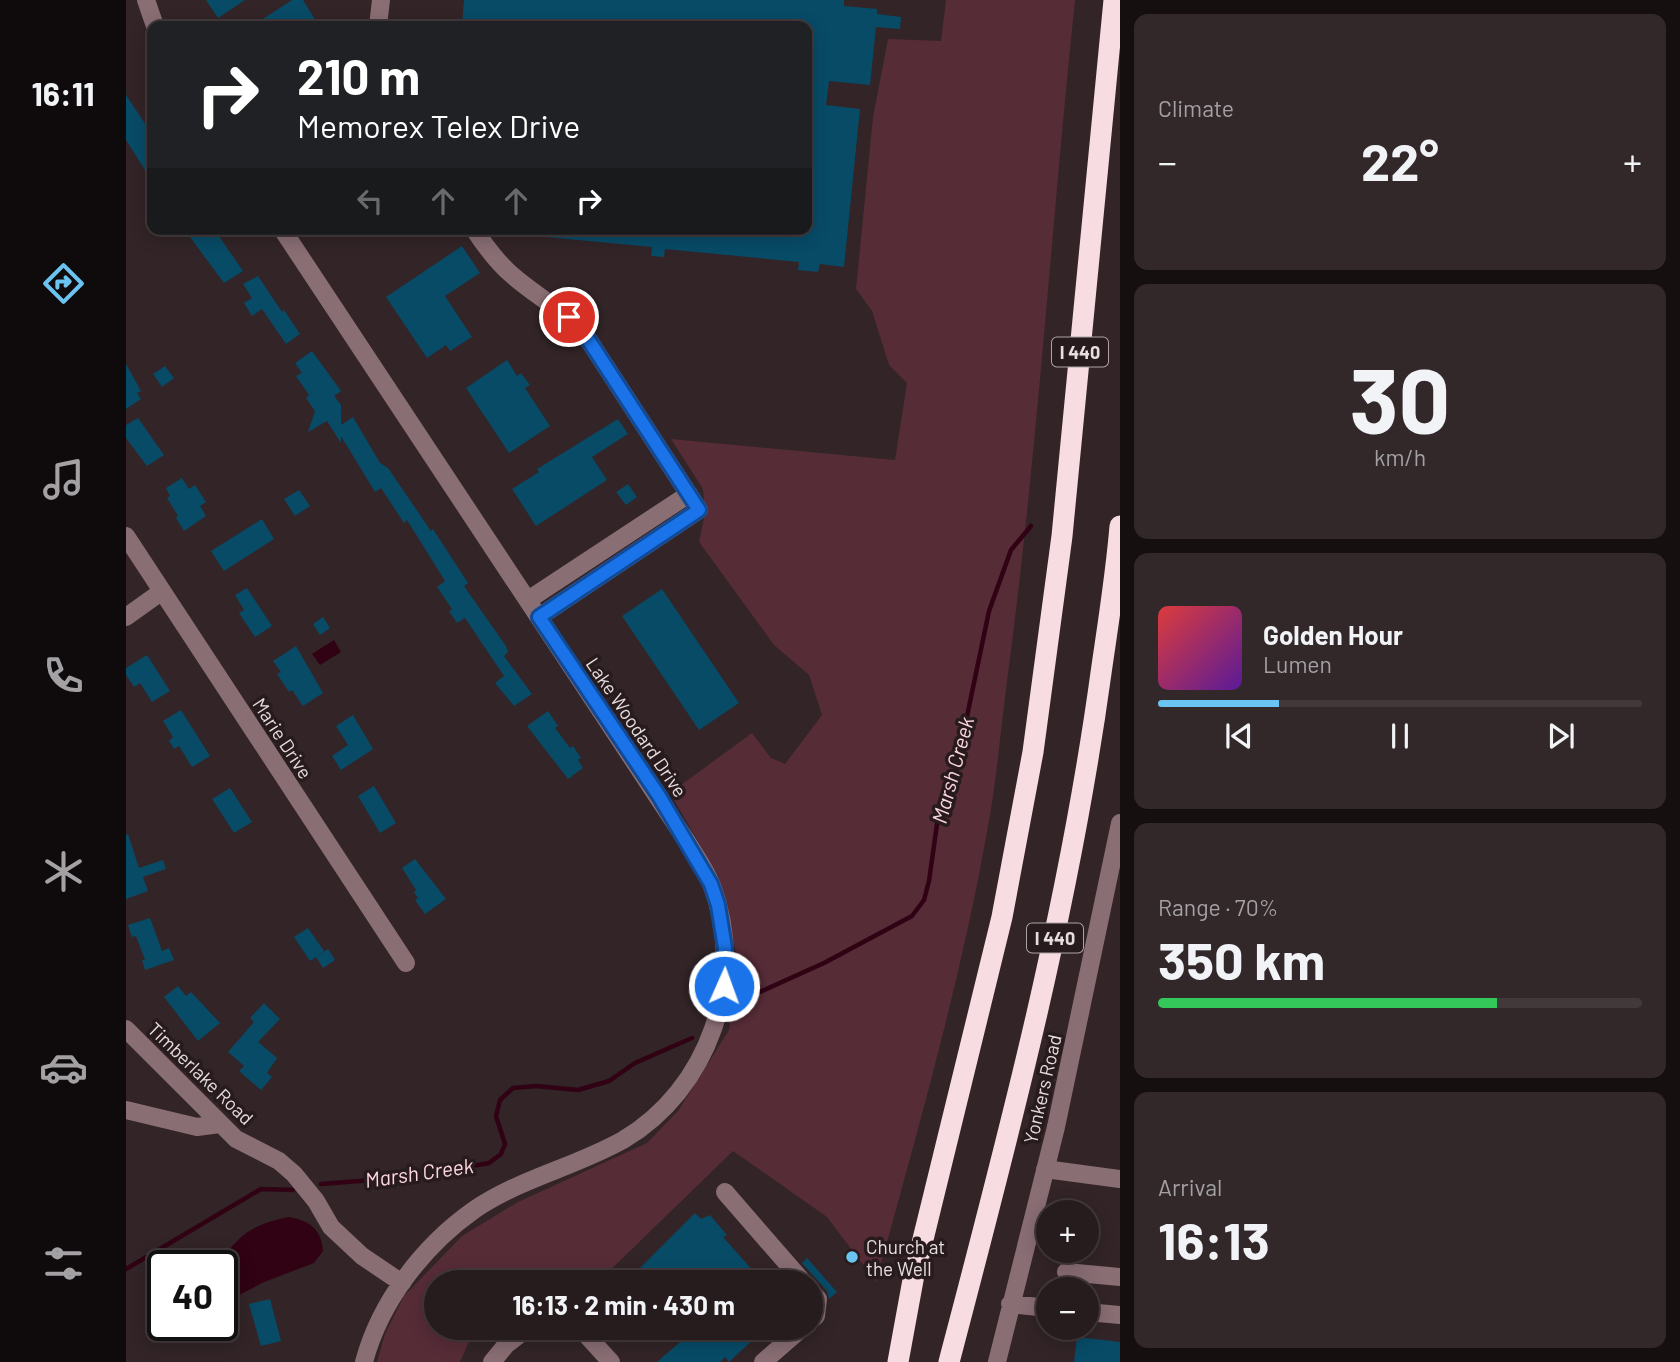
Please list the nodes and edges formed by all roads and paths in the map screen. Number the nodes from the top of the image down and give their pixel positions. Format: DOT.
graph roads {
  1 [pos="146,0"];
  2 [pos="381,0"];
  3 [pos="1114,0"];
  4 [pos="153,21"];
  5 [pos="379,21"];
  6 [pos="286,235"];
  7 [pos="478,235"];
  8 [pos="689,494"];
  9 [pos="1120,526"];
  10 [pos="126,536"];
  11 [pos="161,592"];
  12 [pos="528,600"];
  13 [pos="126,617"];
  14 [pos="539,617"];
  15 [pos="1120,823"];
  16 [pos="406,963"];
  17 [pos="126,1029"];
  18 [pos="126,1111"];
  19 [pos="220,1124"];
  20 [pos="1045,1169"];
  21 [pos="1120,1179"];
  22 [pos="725,1192"];
  23 [pos="793,1270"];
  24 [pos="1066,1272"];
  25 [pos="1120,1277"];
  26 [pos="913,1280"];
  27 [pos="402,1283"];
  28 [pos="1010,1304"];
  29 [pos="1036,1307"];
  30 [pos="1099,1313"];
  31 [pos="1120,1315"];
  32 [pos="512,1340"];
  33 [pos="591,1340"];
  34 [pos="788,1340"];
  35 [pos="952,1356"];
  36 [pos="361,1361"];
  37 [pos="492,1362"];
  38 [pos="611,1362"];
  39 [pos="763,1362"];
  40 [pos="884,1362"];
  41 [pos="898,1362"];
  42 [pos="997,1362"];
  1 -- 4 [label="street"];
  2 -- 5 [label="street"];
  3 -- 26 [label="highway, I 440"];
  6 -- 12 [label="street, Lake Woodard Drive"];
  7 -- 8 [label="street"];
  8 -- 12 [label="street"];
  8 -- 14 [label="street"];
  9 -- 35 [label="highway, I 440"];
  10 -- 11 [label="street, Marie Drive"];
  11 -- 13 [label="street"];
  11 -- 16 [label="street, Marie Drive"];
  12 -- 14 [label="street, Lake Woodard Drive"];
  14 -- 27 [label="street, Lake Woodard Drive"];
  15 -- 20 [label="street, Yonkers Road"];
  17 -- 19 [label="street, Timberlake Road"];
  18 -- 19 [label="street"];
  19 -- 27 [label="street, Timberlake Road"];
  20 -- 21 [label="street"];
  20 -- 28 [label="street, Yonkers Road"];
  22 -- 23 [label="street"];
  24 -- 25 [label="street"];
  26 -- 40 [label="highway"];
  26 -- 41 [label="highway, I 440"];
  27 -- 36 [label="street, Lake Woodard Drive"];
  28 -- 29 [label="street"];
  28 -- 42 [label="street, Yonkers Road"];
  30 -- 31 [label="street"];
  32 -- 37 [label="street"];
  33 -- 38 [label="street"];
  34 -- 39 [label="street"];
}
